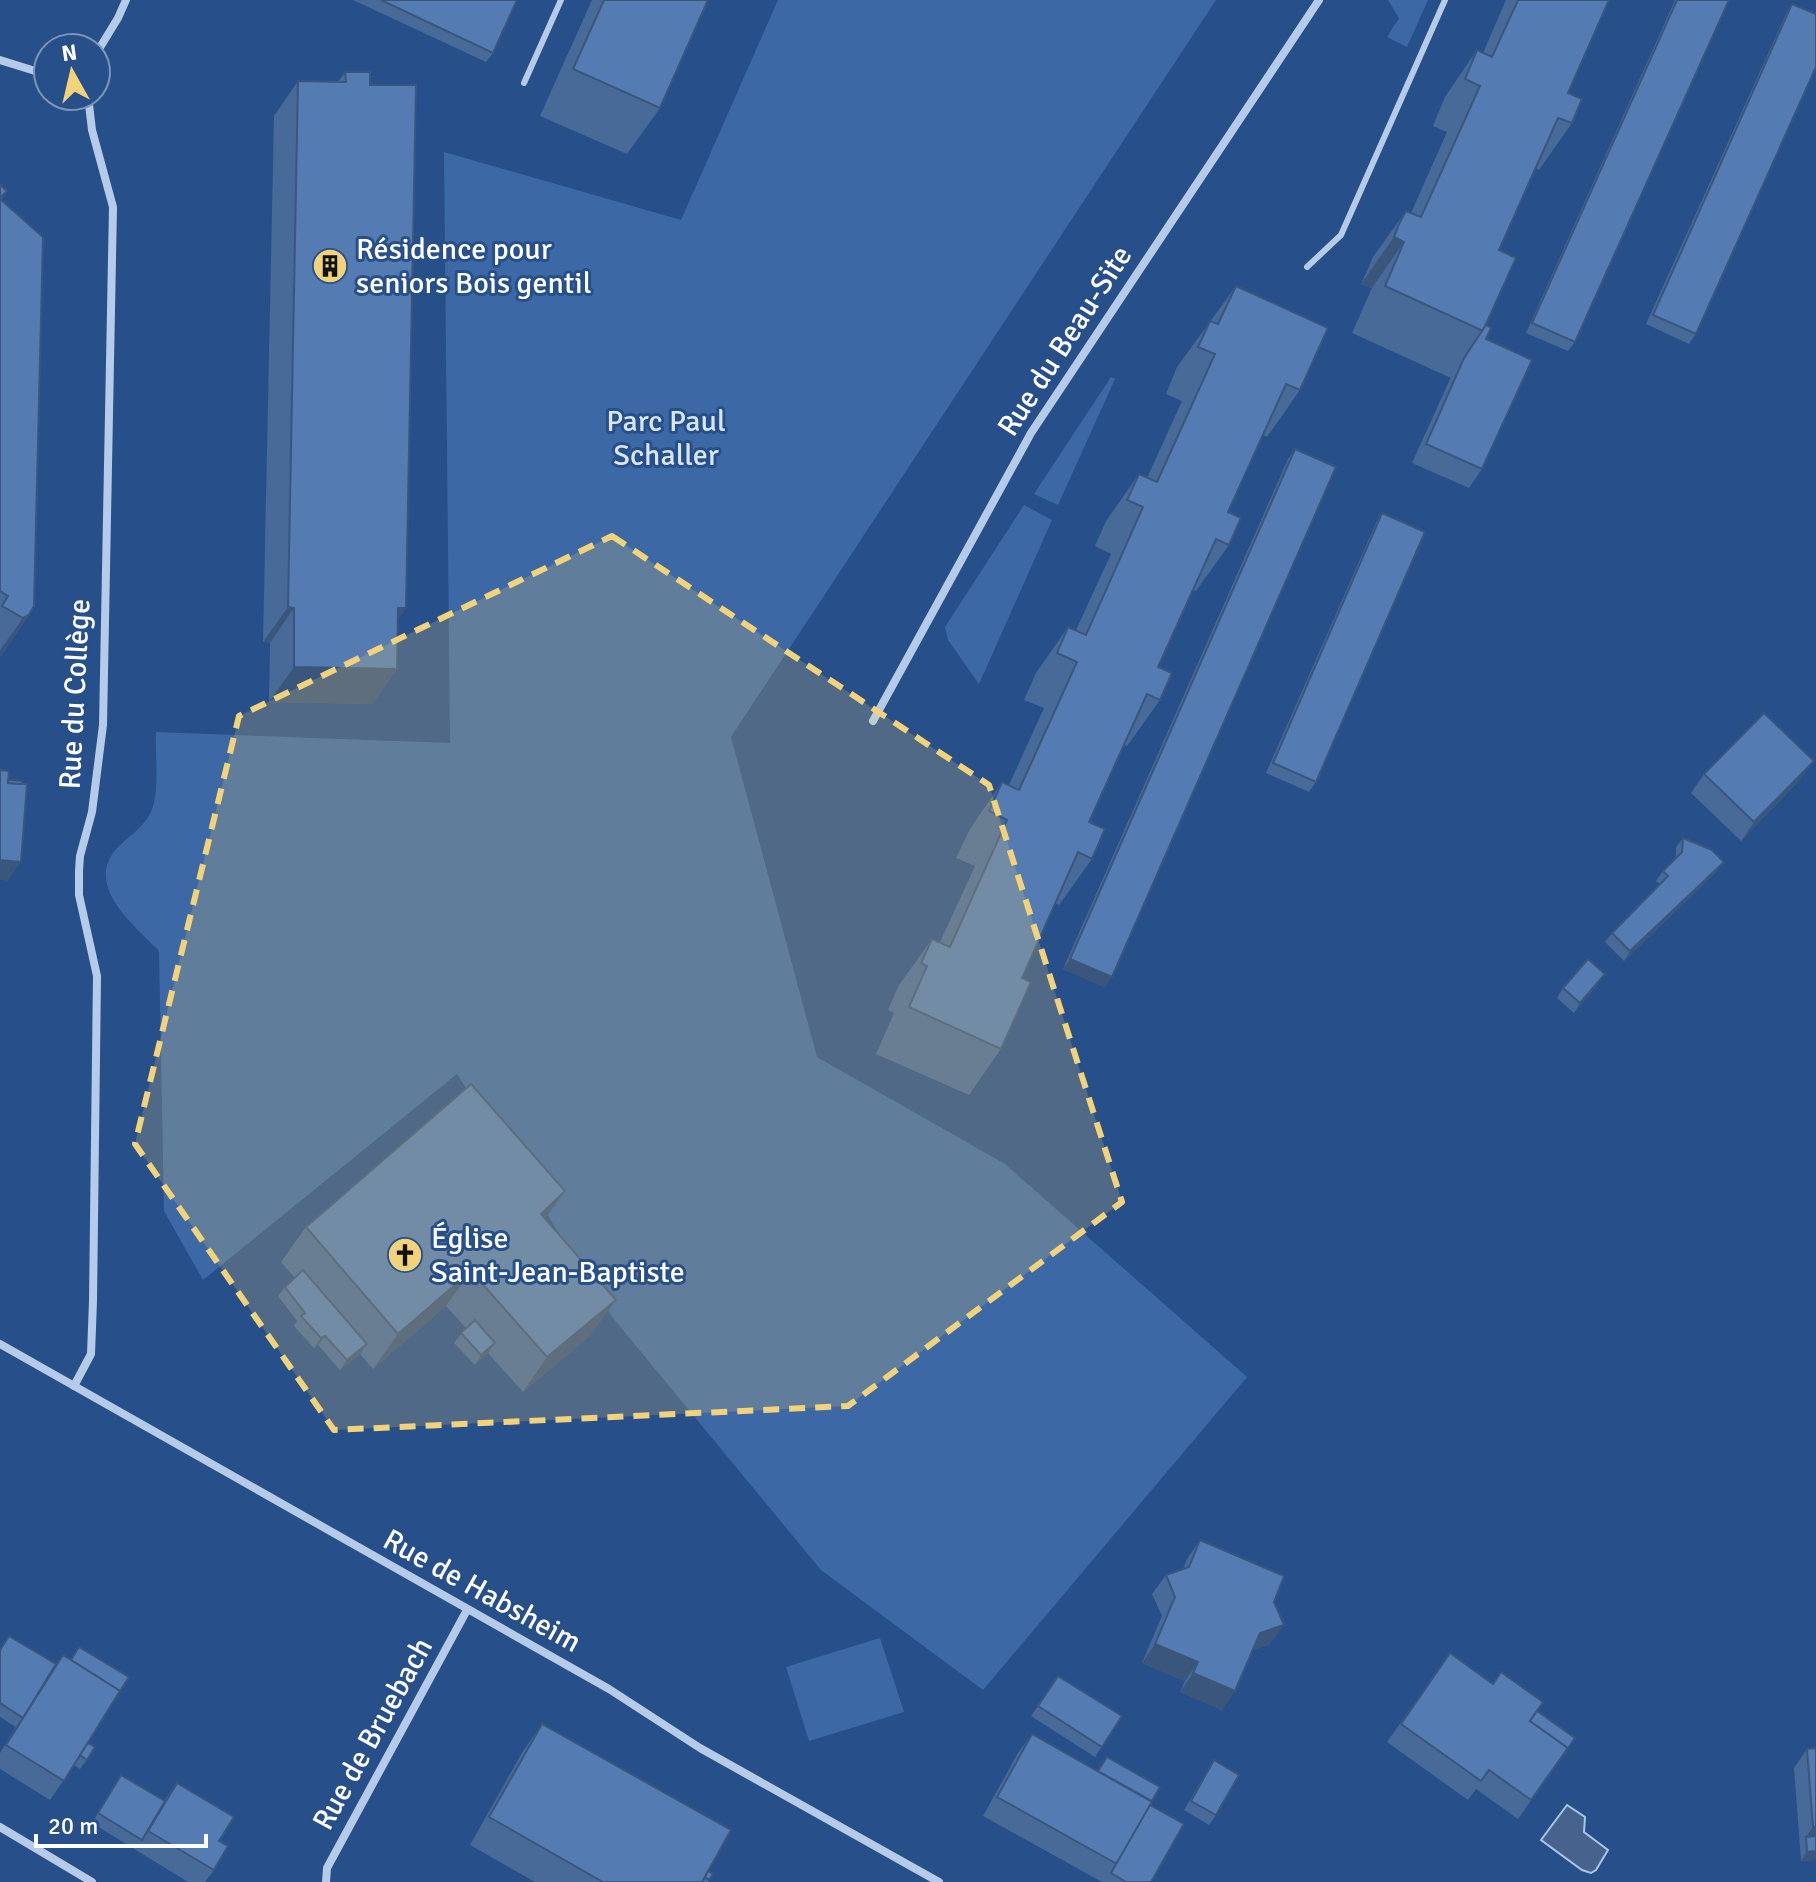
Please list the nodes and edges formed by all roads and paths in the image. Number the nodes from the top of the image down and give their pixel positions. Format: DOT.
graph roads {
  1 [pos="126,0"];
  2 [pos="561,0"];
  3 [pos="1319,0"];
  4 [pos="1445,0"];
  5 [pos="109,32"];
  6 [pos="0,60"];
  7 [pos="32,70"];
  8 [pos="524,83"];
  9 [pos="90,112"];
  10 [pos="1307,267"];
  11 [pos="873,721"];
  12 [pos="0,1344"];
  13 [pos="74,1386"];
  14 [pos="467,1610"];
  15 [pos="0,1827"];
  16 [pos="92,1882"];
  17 [pos="326,1882"];
  18 [pos="939,1882"];
  1 -- 5 [label="street"];
  2 -- 8 [label="lane"];
  3 -- 11 [label="street, Rue du Beau-Site"];
  4 -- 10 [label="lane"];
  6 -- 7 [label="street"];
  9 -- 13 [label="street, Rue du Collège"];
  12 -- 13 [label="street, Rue de Habsheim"];
  13 -- 14 [label="street, Rue de Habsheim"];
  14 -- 17 [label="street, Rue de Bruebach"];
  14 -- 18 [label="street, Rue de Habsheim"];
  15 -- 16 [label="street"];
}
